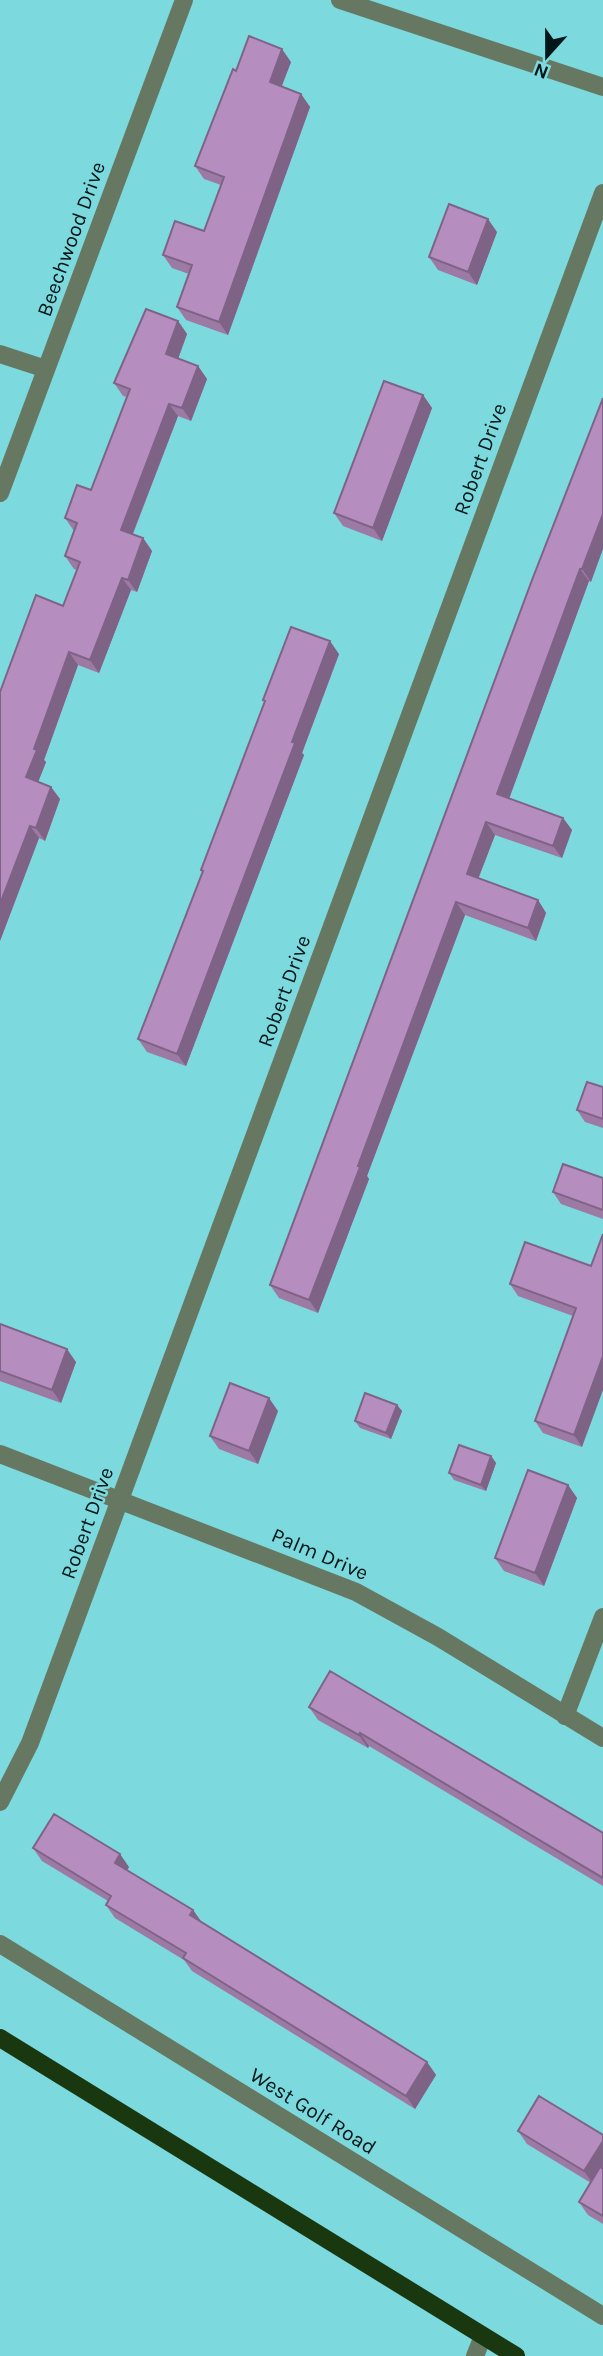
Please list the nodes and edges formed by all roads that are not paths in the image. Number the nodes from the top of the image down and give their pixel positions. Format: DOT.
graph roads {
  1 [pos="184,0"];
  2 [pos="340,0"];
  3 [pos="603,87"];
  4 [pos="603,192"];
  5 [pos="0,354"];
  6 [pos="46,369"];
  7 [pos="0,493"];
  8 [pos="0,1454"];
  9 [pos="120,1500"];
  10 [pos="603,1617"];
  11 [pos="565,1716"];
  12 [pos="603,1738"];
  13 [pos="0,1802"];
  14 [pos="0,1944"];
  15 [pos="0,2038"];
  16 [pos="603,2316"];
  17 [pos="483,2336"];
  18 [pos="475,2356"];
  19 [pos="516,2356"];
  1 -- 6 [label="street, Beechwood Drive"];
  2 -- 3 [label="street"];
  4 -- 9 [label="street, Robert Drive"];
  5 -- 6 [label="street"];
  6 -- 7 [label="street, Beechwood Drive"];
  8 -- 9 [label="street, Palm Drive"];
  9 -- 11 [label="street, Palm Drive"];
  9 -- 13 [label="street, Robert Drive"];
  10 -- 11 [label="street"];
  11 -- 12 [label="street, Palm Drive"];
  14 -- 16 [label="street, West Golf Road"];
  15 -- 17 [label="main road"];
  17 -- 18 [label="street"];
  17 -- 19 [label="main road"];
}
